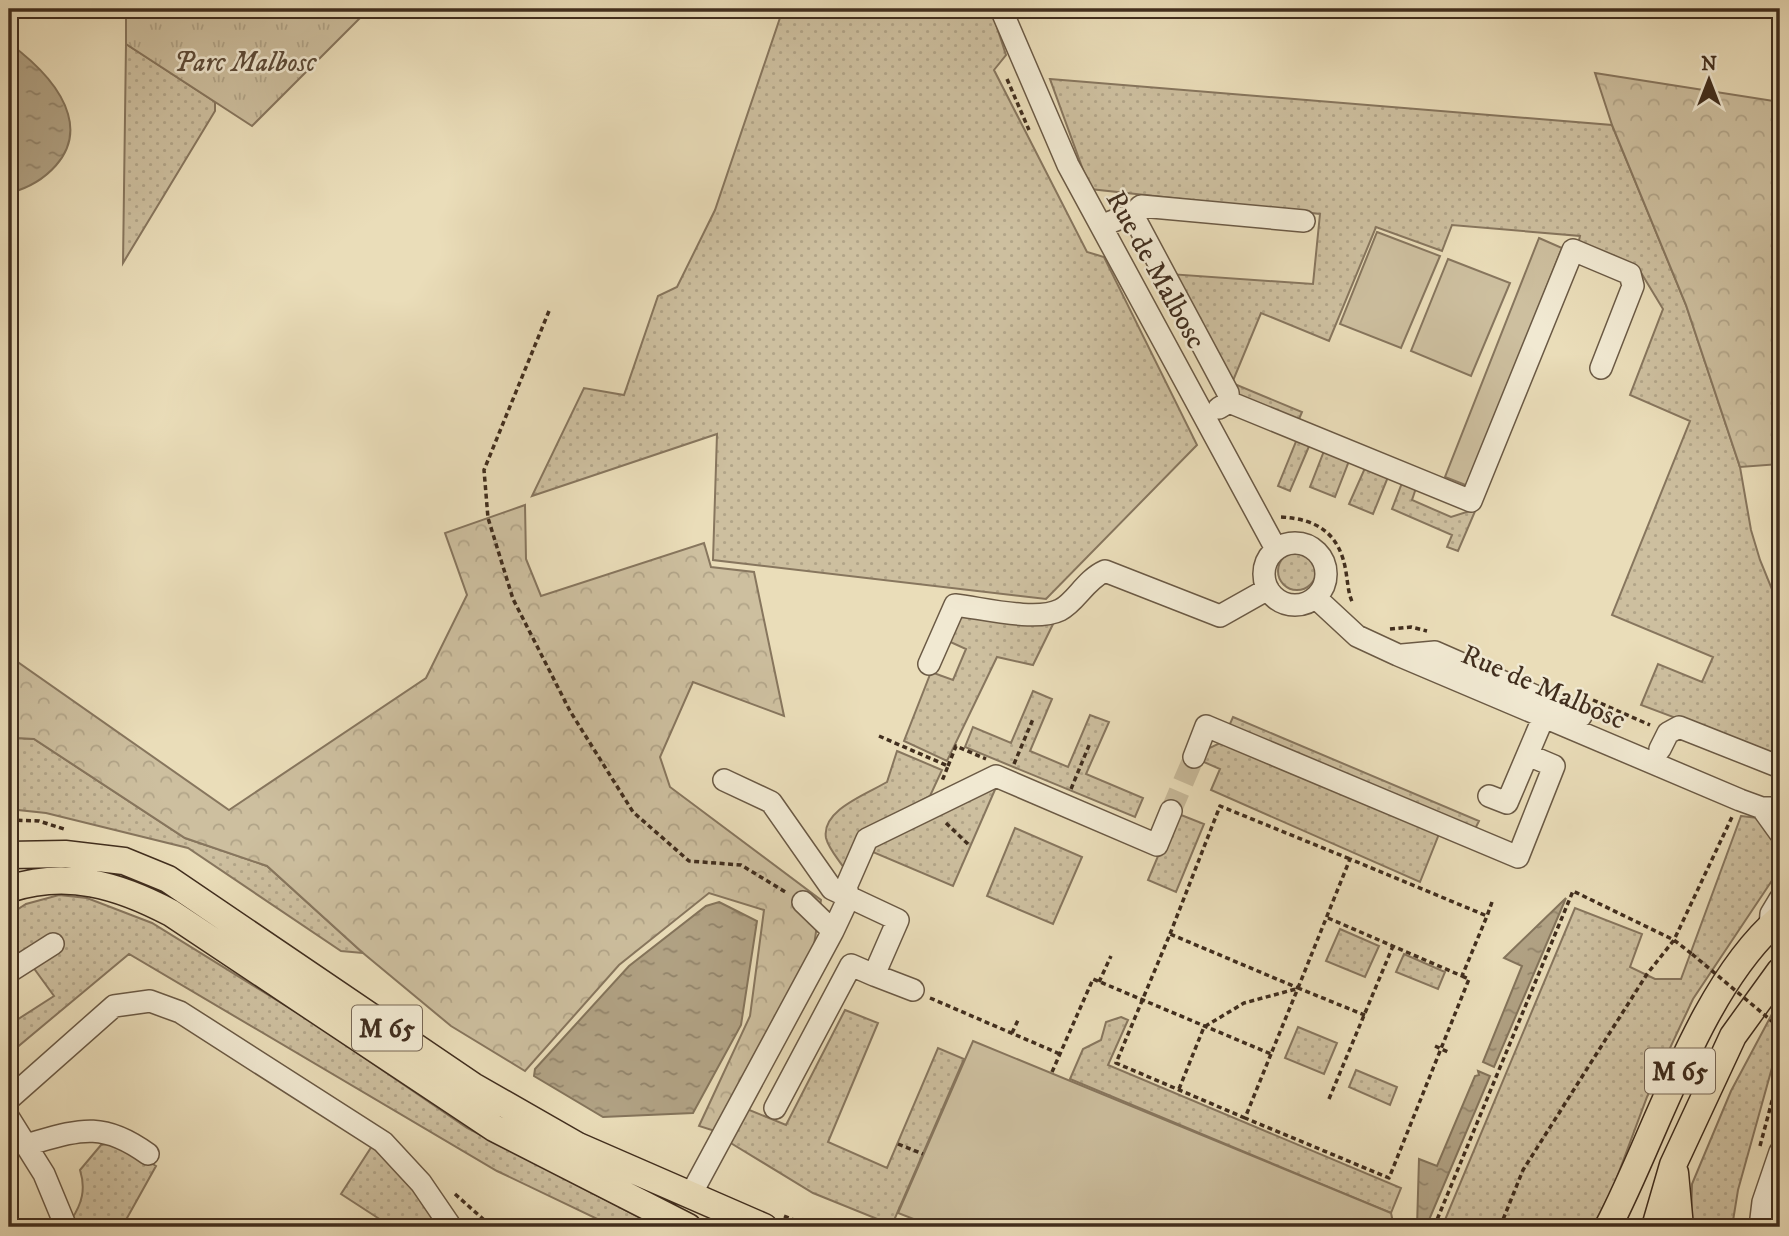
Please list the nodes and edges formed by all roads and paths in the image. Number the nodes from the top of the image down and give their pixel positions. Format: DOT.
graph roads {
  1 [pos="1001,9"];
  2 [pos="1130,216"];
  3 [pos="1304,221"];
  4 [pos="1103,225"];
  5 [pos="549,311"];
  6 [pos="1601,368"];
  7 [pos="1229,402"];
  8 [pos="1204,415"];
  9 [pos="1263,525"];
  10 [pos="1276,550"];
  11 [pos="1268,589"];
  12 [pos="1316,598"];
  13 [pos="1357,612"];
  14 [pos="1390,629"];
  15 [pos="1431,632"];
  16 [pos="1398,655"];
  17 [pos="929,664"];
  18 [pos="1583,696"];
  19 [pos="1544,716"];
  20 [pos="1033,719"];
  21 [pos="1664,741"];
  22 [pos="1090,743"];
  23 [pos="1528,755"];
  24 [pos="1194,757"];
  25 [pos="1780,767"];
  26 [pos="1012,769"];
  27 [pos="724,780"];
  28 [pos="1707,785"];
  29 [pos="1069,794"];
  30 [pos="1489,796"];
  31 [pos="1771,808"];
  32 [pos="1171,811"];
  33 [pos="1733,814"];
  34 [pos="1780,833"];
  35 [pos="9,855"];
  36 [pos="1350,859"];
  37 [pos="9,890"];
  38 [pos="849,897"];
  39 [pos="1780,899"];
  40 [pos="803,902"];
  41 [pos="1492,902"];
  42 [pos="1487,916"];
  43 [pos="1327,918"];
  44 [pos="1775,922"];
  45 [pos="1170,934"];
  46 [pos="1674,940"];
  47 [pos="829,941"];
  48 [pos="53,944"];
  49 [pos="1393,946"];
  50 [pos="1111,956"];
  51 [pos="851,965"];
  52 [pos="1780,971"];
  53 [pos="9,972"];
  54 [pos="874,975"];
  55 [pos="1462,976"];
  56 [pos="1099,982"];
  57 [pos="1298,988"];
  58 [pos="914,990"];
  59 [pos="1143,1001"];
  60 [pos="1365,1015"];
  61 [pos="1019,1018"];
  62 [pos="1204,1027"];
  63 [pos="1780,1028"];
  64 [pos="1012,1033"];
  65 [pos="1435,1046"];
  66 [pos="1442,1049"];
  67 [pos="1448,1052"];
  68 [pos="1060,1054"];
  69 [pos="1271,1054"];
  70 [pos="1052,1072"];
  71 [pos="1179,1089"];
  72 [pos="9,1099"];
  73 [pos="1329,1099"];
  74 [pos="775,1108"];
  75 [pos="9,1118"];
  76 [pos="1245,1118"];
  77 [pos="898,1143"];
  78 [pos="26,1145"];
  79 [pos="1780,1152"];
  80 [pos="148,1154"];
  81 [pos="923,1154"];
  82 [pos="1674,1165"];
  83 [pos="690,1195"];
  84 [pos="65,1227"];
  85 [pos="451,1227"];
  86 [pos="688,1227"];
  87 [pos="764,1227"];
  88 [pos="1434,1227"];
  89 [pos="1500,1227"];
  90 [pos="1608,1227"];
  91 [pos="1655,1227"];
  92 [pos="1681,1227"];
  93 [pos="1760,1227"];
  1 -- 4 [label="street, Rue de Malbosc"];
  2 -- 3 [label="street"];
  2 -- 4 [label="street"];
  2 -- 7 [label="street"];
  4 -- 8 [label="street, Rue de Malbosc"];
  5 -- 40 [label="path"];
  6 -- 7 [label="street"];
  7 -- 8 [label="street"];
  8 -- 9 [label="street, Rue de Malbosc"];
  9 -- 10 [label="street, Rue de Malbosc"];
  9 -- 13 [label="path"];
  10 -- 11 [label="street"];
  10 -- 12 [label="street"];
  11 -- 12 [label="street"];
  11 -- 17 [label="street"];
  12 -- 16 [label="street, Rue de Malbosc"];
  14 -- 15 [label="path"];
  16 -- 19 [label="street, Rue de Malbosc"];
  16 -- 21 [label="street"];
  18 -- 21 [label="path"];
  19 -- 23 [label="street"];
  19 -- 28 [label="street, Rue de Malbosc"];
  20 -- 26 [label="path"];
  21 -- 25 [label="street"];
  21 -- 28 [label="street"];
  22 -- 29 [label="path"];
  23 -- 24 [label="street"];
  23 -- 30 [label="street"];
  27 -- 38 [label="street"];
  28 -- 31 [label="street, Rue de Malbosc"];
  31 -- 34 [label="street, Rue de Malbosc"];
  32 -- 38 [label="street"];
  33 -- 46 [label="path"];
  35 -- 83 [label="main road, M 65"];
  36 -- 42 [label="path"];
  36 -- 43 [label="path"];
  36 -- 45 [label="path"];
  37 -- 86 [label="main road, M 65"];
  38 -- 47 [label="street"];
  38 -- 54 [label="street"];
  39 -- 44 [label="street"];
  40 -- 47 [label="street"];
  41 -- 42 [label="path"];
  42 -- 55 [label="path"];
  43 -- 49 [label="path"];
  43 -- 57 [label="path"];
  44 -- 90 [label="main road, M 65"];
  45 -- 57 [label="path"];
  45 -- 59 [label="path"];
  46 -- 63 [label="path, bridge"];
  46 -- 88 [label="path"];
  46 -- 89 [label="path"];
  47 -- 51 [label="street"];
  47 -- 83 [label="street"];
  48 -- 53 [label="street"];
  49 -- 55 [label="path"];
  49 -- 60 [label="path"];
  50 -- 56 [label="path"];
  51 -- 54 [label="street"];
  51 -- 74 [label="street"];
  52 -- 82 [label="main road, M 65"];
  54 -- 58 [label="street"];
  55 -- 66 [label="path"];
  56 -- 59 [label="path"];
  56 -- 68 [label="path"];
  57 -- 60 [label="path"];
  57 -- 62 [label="path"];
  57 -- 69 [label="path"];
  58 -- 64 [label="path"];
  59 -- 62 [label="path"];
  59 -- 71 [label="path"];
  60 -- 73 [label="path"];
  61 -- 64 [label="path"];
  62 -- 69 [label="path"];
  62 -- 71 [label="path"];
  64 -- 68 [label="path"];
  65 -- 66 [label="path"];
  66 -- 67 [label="path"];
  66 -- 76 [label="path"];
  68 -- 70 [label="path"];
  69 -- 76 [label="path"];
  71 -- 76 [label="path"];
  72 -- 85 [label="street"];
  75 -- 78 [label="street"];
  77 -- 81 [label="path"];
  78 -- 80 [label="street"];
  78 -- 84 [label="street"];
  79 -- 93 [label="street"];
  82 -- 91 [label="main road, M 65"];
  82 -- 92 [label="main road"];
  83 -- 87 [label="main road, M 65"];
}
